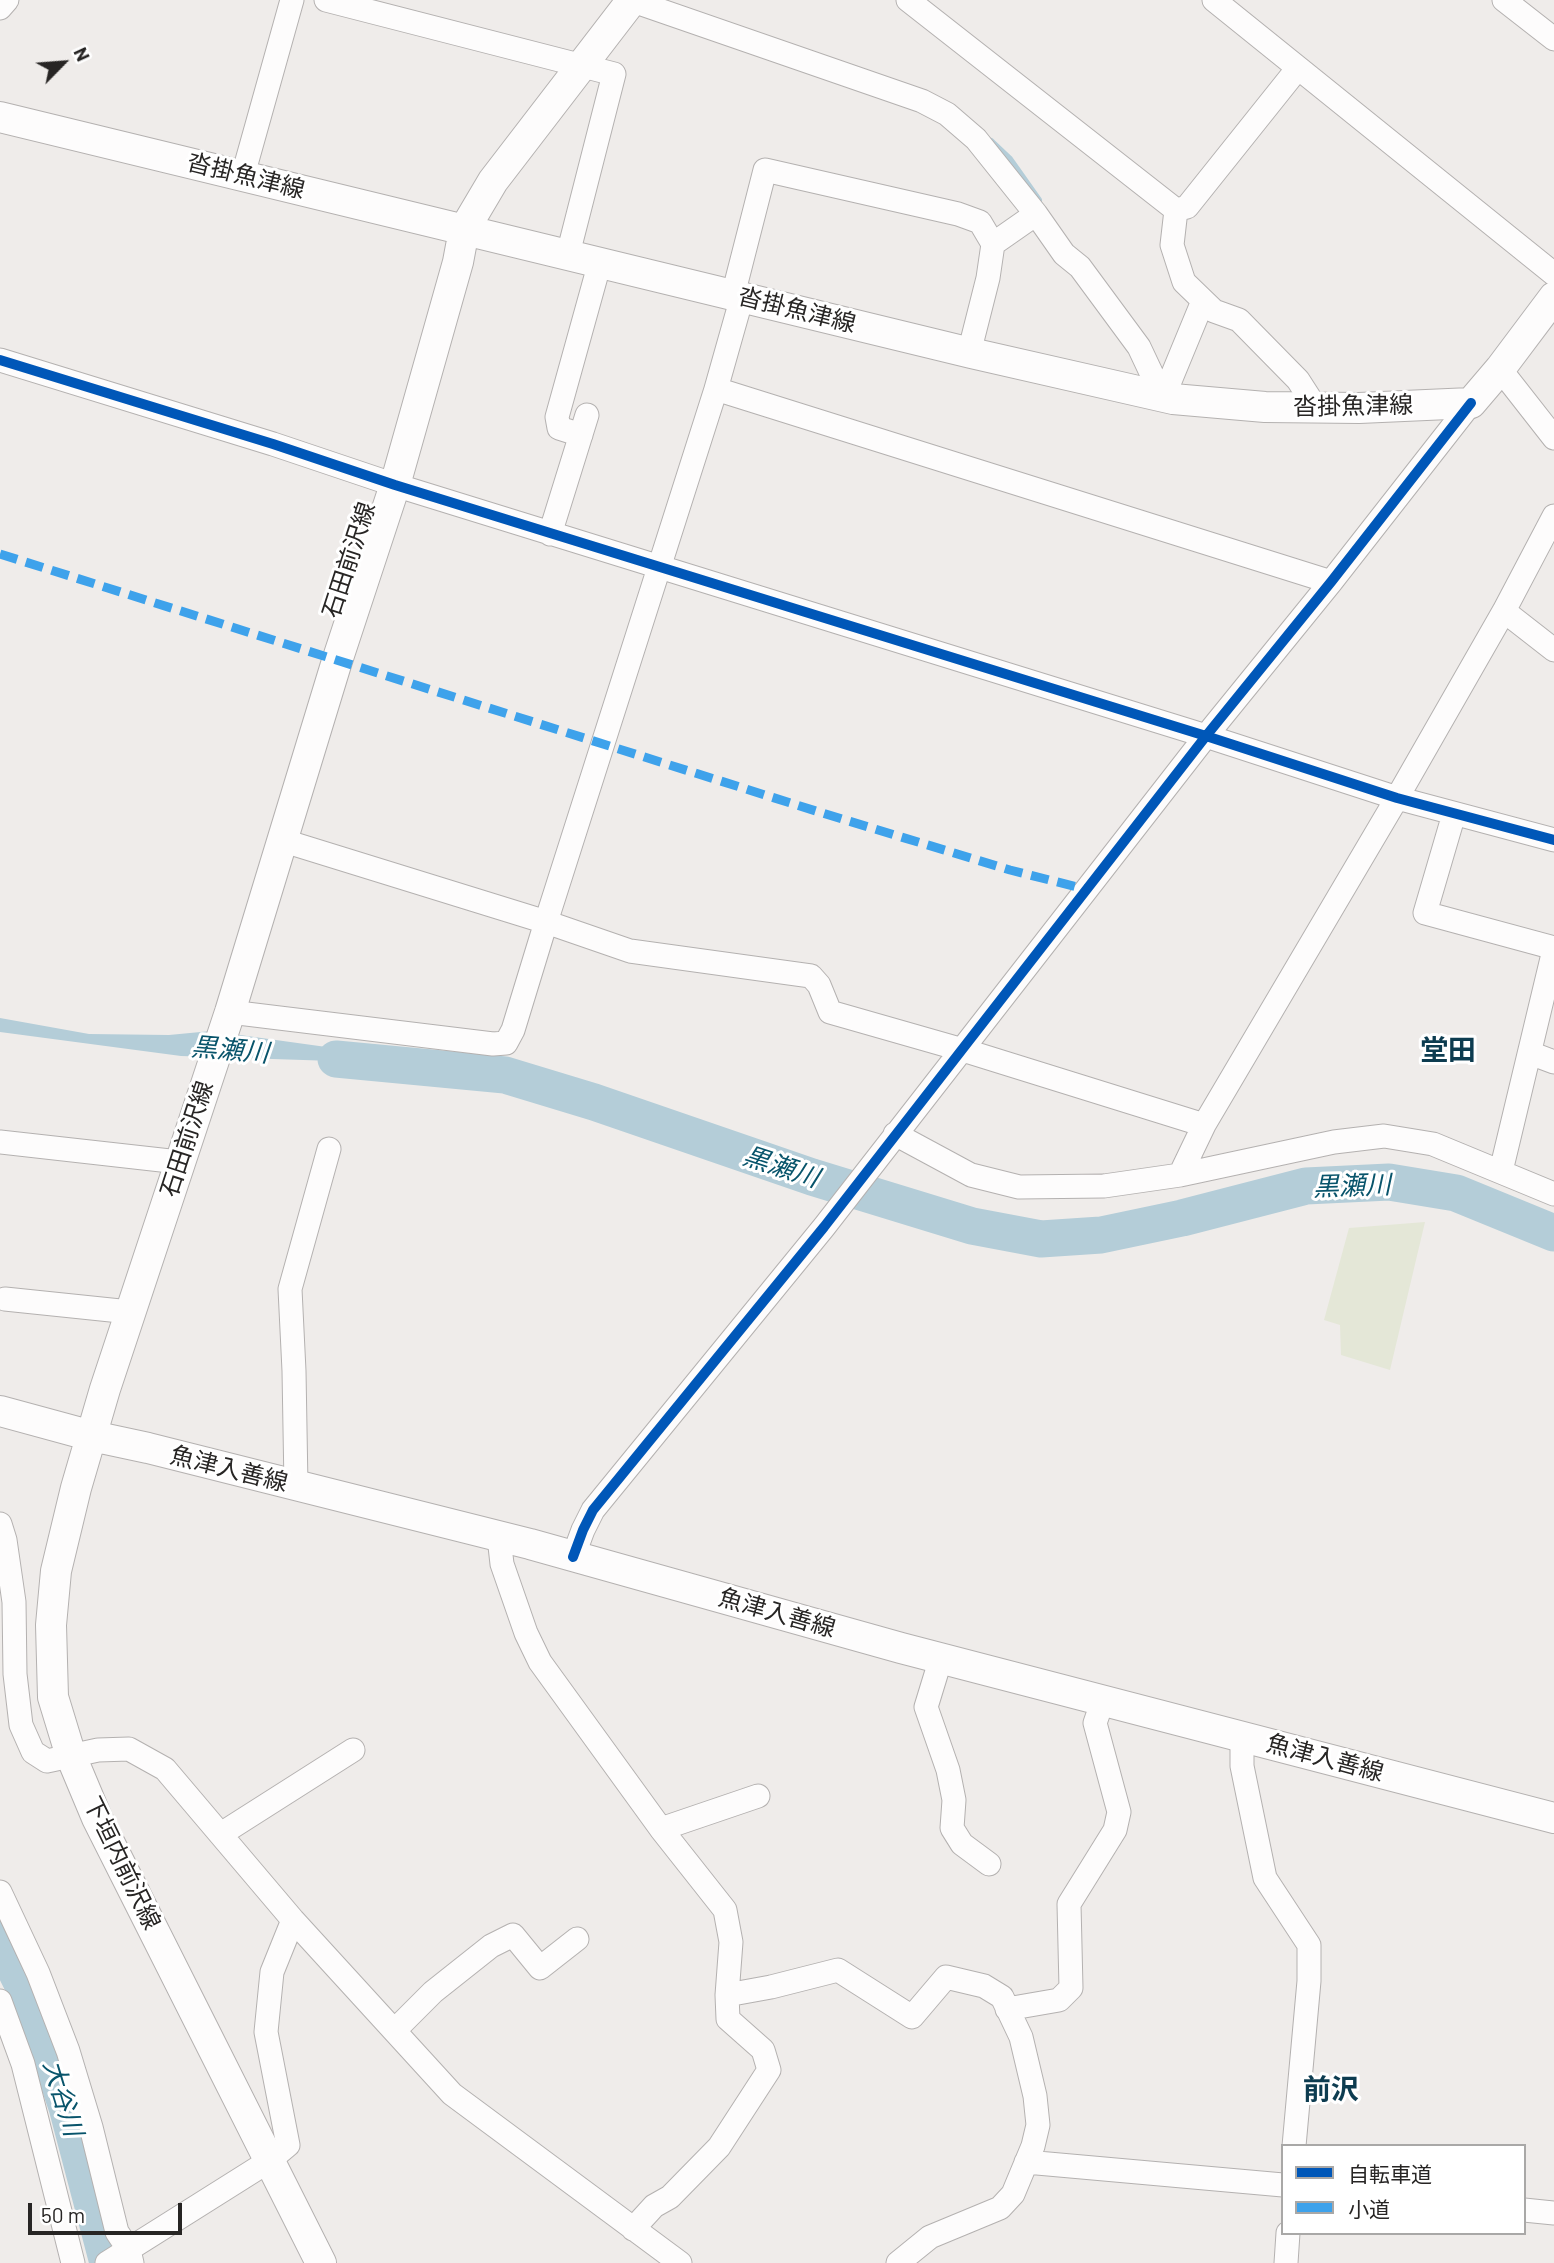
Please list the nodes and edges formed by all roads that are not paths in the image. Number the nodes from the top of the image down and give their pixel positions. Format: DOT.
graph roads {
  1 [pos="7,0"];
  2 [pos="292,0"];
  3 [pos="326,0"];
  4 [pos="631,0"];
  5 [pos="908,0"];
  6 [pos="1214,0"];
  7 [pos="1504,0"];
  8 [pos="0,8"];
  9 [pos="1554,39"];
  10 [pos="581,64"];
  11 [pos="1298,68"];
  12 [pos="0,117"];
  13 [pos="243,175"];
  14 [pos="1176,210"];
  15 [pos="1036,214"];
  16 [pos="464,230"];
  17 [pos="993,244"];
  18 [pos="568,254"];
  19 [pos="600,262"];
  20 [pos="1554,274"];
  21 [pos="738,296"];
  22 [pos="1554,297"];
  23 [pos="1203,301"];
  24 [pos="969,353"];
  25 [pos="0,360"];
  26 [pos="1500,369"];
  27 [pos="716,389"];
  28 [pos="1163,398"];
  29 [pos="1471,403"];
  30 [pos="1316,408"];
  31 [pos="1554,438"];
  32 [pos="395,485"];
  33 [pos="1554,516"];
  34 [pos="550,534"];
  35 [pos="660,568"];
  36 [pos="1331,582"];
  37 [pos="1504,611"];
  38 [pos="1554,650"];
  39 [pos="1206,736"];
  40 [pos="1397,798"];
  41 [pos="1454,814"];
  42 [pos="1552,836"];
  43 [pos="281,840"];
  44 [pos="546,922"];
  45 [pos="1554,949"];
  46 [pos="230,1012"];
  47 [pos="963,1050"];
  48 [pos="1530,1053"];
  49 [pos="1554,1062"];
  50 [pos="1204,1125"];
  51 [pos="895,1134"];
  52 [pos="0,1142"];
  53 [pos="328,1149"];
  54 [pos="179,1162"];
  55 [pos="1501,1171"];
  56 [pos="1180,1175"];
  57 [pos="1554,1194"];
  58 [pos="5,1300"];
  59 [pos="130,1312"];
  60 [pos="0,1410"];
  61 [pos="92,1436"];
  62 [pos="296,1486"];
  63 [pos="0,1524"];
  64 [pos="499,1538"];
  65 [pos="573,1557"];
  66 [pos="941,1658"];
  67 [pos="1103,1700"];
  68 [pos="1242,1735"];
  69 [pos="353,1750"];
  70 [pos="71,1756"];
  71 [pos="758,1796"];
  72 [pos="1554,1818"];
  73 [pos="661,1829"];
  74 [pos="220,1834"];
  75 [pos="989,1864"];
  76 [pos="0,1892"];
  77 [pos="293,1920"];
  78 [pos="578,1939"];
  79 [pos="727,1995"];
  80 [pos="0,2001"];
  81 [pos="1007,2009"];
  82 [pos="395,2031"];
  83 [pos="1294,2144"];
  84 [pos="269,2161"];
  85 [pos="1026,2162"];
  86 [pos="1281,2185"];
  87 [pos="1526,2210"];
  88 [pos="1554,2213"];
  89 [pos="633,2229"];
  90 [pos="1288,2235"];
  91 [pos="121,2258"];
  92 [pos="74,2263"];
  93 [pos="321,2263"];
  94 [pos="680,2263"];
  95 [pos="898,2263"];
  96 [pos="1286,2263"];
  1 -- 8 [label="street"];
  2 -- 13 [label="street"];
  3 -- 10 [label="street"];
  4 -- 10 [label="main road, 石田前沢線"];
  4 -- 15 [label="street"];
  5 -- 14 [label="street"];
  6 -- 11 [label="street"];
  7 -- 9 [label="street"];
  10 -- 16 [label="main road, 石田前沢線"];
  10 -- 18 [label="street"];
  11 -- 14 [label="street"];
  11 -- 20 [label="street"];
  12 -- 13 [label="main road, 沓掛魚津線"];
  13 -- 16 [label="main road, 沓掛魚津線"];
  14 -- 23 [label="street"];
  15 -- 17 [label="street"];
  15 -- 28 [label="street"];
  16 -- 18 [label="main road, 沓掛魚津線"];
  16 -- 32 [label="main road, 石田前沢線"];
  17 -- 21 [label="street"];
  17 -- 24 [label="street"];
  18 -- 19 [label="main road, 沓掛魚津線"];
  19 -- 21 [label="main road, 沓掛魚津線"];
  19 -- 34 [label="street"];
  21 -- 24 [label="main road, 沓掛魚津線"];
  21 -- 27 [label="street"];
  22 -- 26 [label="main road"];
  23 -- 28 [label="street"];
  23 -- 30 [label="street"];
  24 -- 28 [label="main road, 沓掛魚津線"];
  25 -- 32 [label="street"];
  26 -- 29 [label="main road"];
  26 -- 31 [label="street"];
  27 -- 35 [label="street"];
  27 -- 36 [label="street"];
  28 -- 30 [label="main road, 沓掛魚津線"];
  29 -- 30 [label="main road, 沓掛魚津線"];
  29 -- 36 [label="street"];
  32 -- 34 [label="street"];
  32 -- 43 [label="main road, 石田前沢線"];
  33 -- 37 [label="street"];
  34 -- 35 [label="street"];
  35 -- 39 [label="street"];
  35 -- 44 [label="street"];
  36 -- 39 [label="street"];
  37 -- 38 [label="street"];
  37 -- 40 [label="street"];
  39 -- 40 [label="street"];
  39 -- 47 [label="street"];
  40 -- 41 [label="street"];
  40 -- 50 [label="street"];
  41 -- 42 [label="street"];
  41 -- 45 [label="street"];
  43 -- 44 [label="street"];
  43 -- 46 [label="main road, 石田前沢線"];
  44 -- 46 [label="street"];
  44 -- 47 [label="street"];
  45 -- 48 [label="street"];
  46 -- 54 [label="main road, 石田前沢線"];
  47 -- 50 [label="street"];
  47 -- 51 [label="street"];
  48 -- 49 [label="street"];
  48 -- 55 [label="street"];
  50 -- 56 [label="street"];
  51 -- 56 [label="street"];
  51 -- 65 [label="street"];
  52 -- 54 [label="street"];
  53 -- 62 [label="street"];
  54 -- 59 [label="main road, 石田前沢線"];
  55 -- 56 [label="street"];
  55 -- 57 [label="street"];
  58 -- 59 [label="street"];
  59 -- 61 [label="main road, 石田前沢線"];
  60 -- 61 [label="main road, 魚津入善線"];
  61 -- 62 [label="main road, 魚津入善線"];
  61 -- 70 [label="main road, 下垣内前沢線"];
  62 -- 64 [label="main road, 魚津入善線"];
  63 -- 70 [label="street"];
  64 -- 65 [label="main road, 魚津入善線"];
  64 -- 73 [label="street"];
  65 -- 66 [label="main road, 魚津入善線"];
  66 -- 67 [label="main road, 魚津入善線"];
  66 -- 75 [label="street"];
  67 -- 68 [label="main road, 魚津入善線"];
  67 -- 81 [label="street"];
  68 -- 72 [label="main road, 魚津入善線"];
  68 -- 83 [label="street"];
  69 -- 74 [label="street"];
  70 -- 74 [label="street"];
  70 -- 84 [label="main road, 下垣内前沢線"];
  71 -- 73 [label="street"];
  73 -- 79 [label="street"];
  74 -- 77 [label="street"];
  76 -- 91 [label="street"];
  77 -- 82 [label="street"];
  77 -- 84 [label="street"];
  78 -- 82 [label="street"];
  79 -- 81 [label="street"];
  79 -- 89 [label="street"];
  80 -- 92 [label="street"];
  81 -- 85 [label="street"];
  82 -- 89 [label="street"];
  84 -- 91 [label="street"];
  84 -- 93 [label="main road, 下垣内前沢線"];
  85 -- 86 [label="street"];
  85 -- 95 [label="street"];
  87 -- 88 [label="street"];
  89 -- 94 [label="street"];
  90 -- 96 [label="street"];
}
